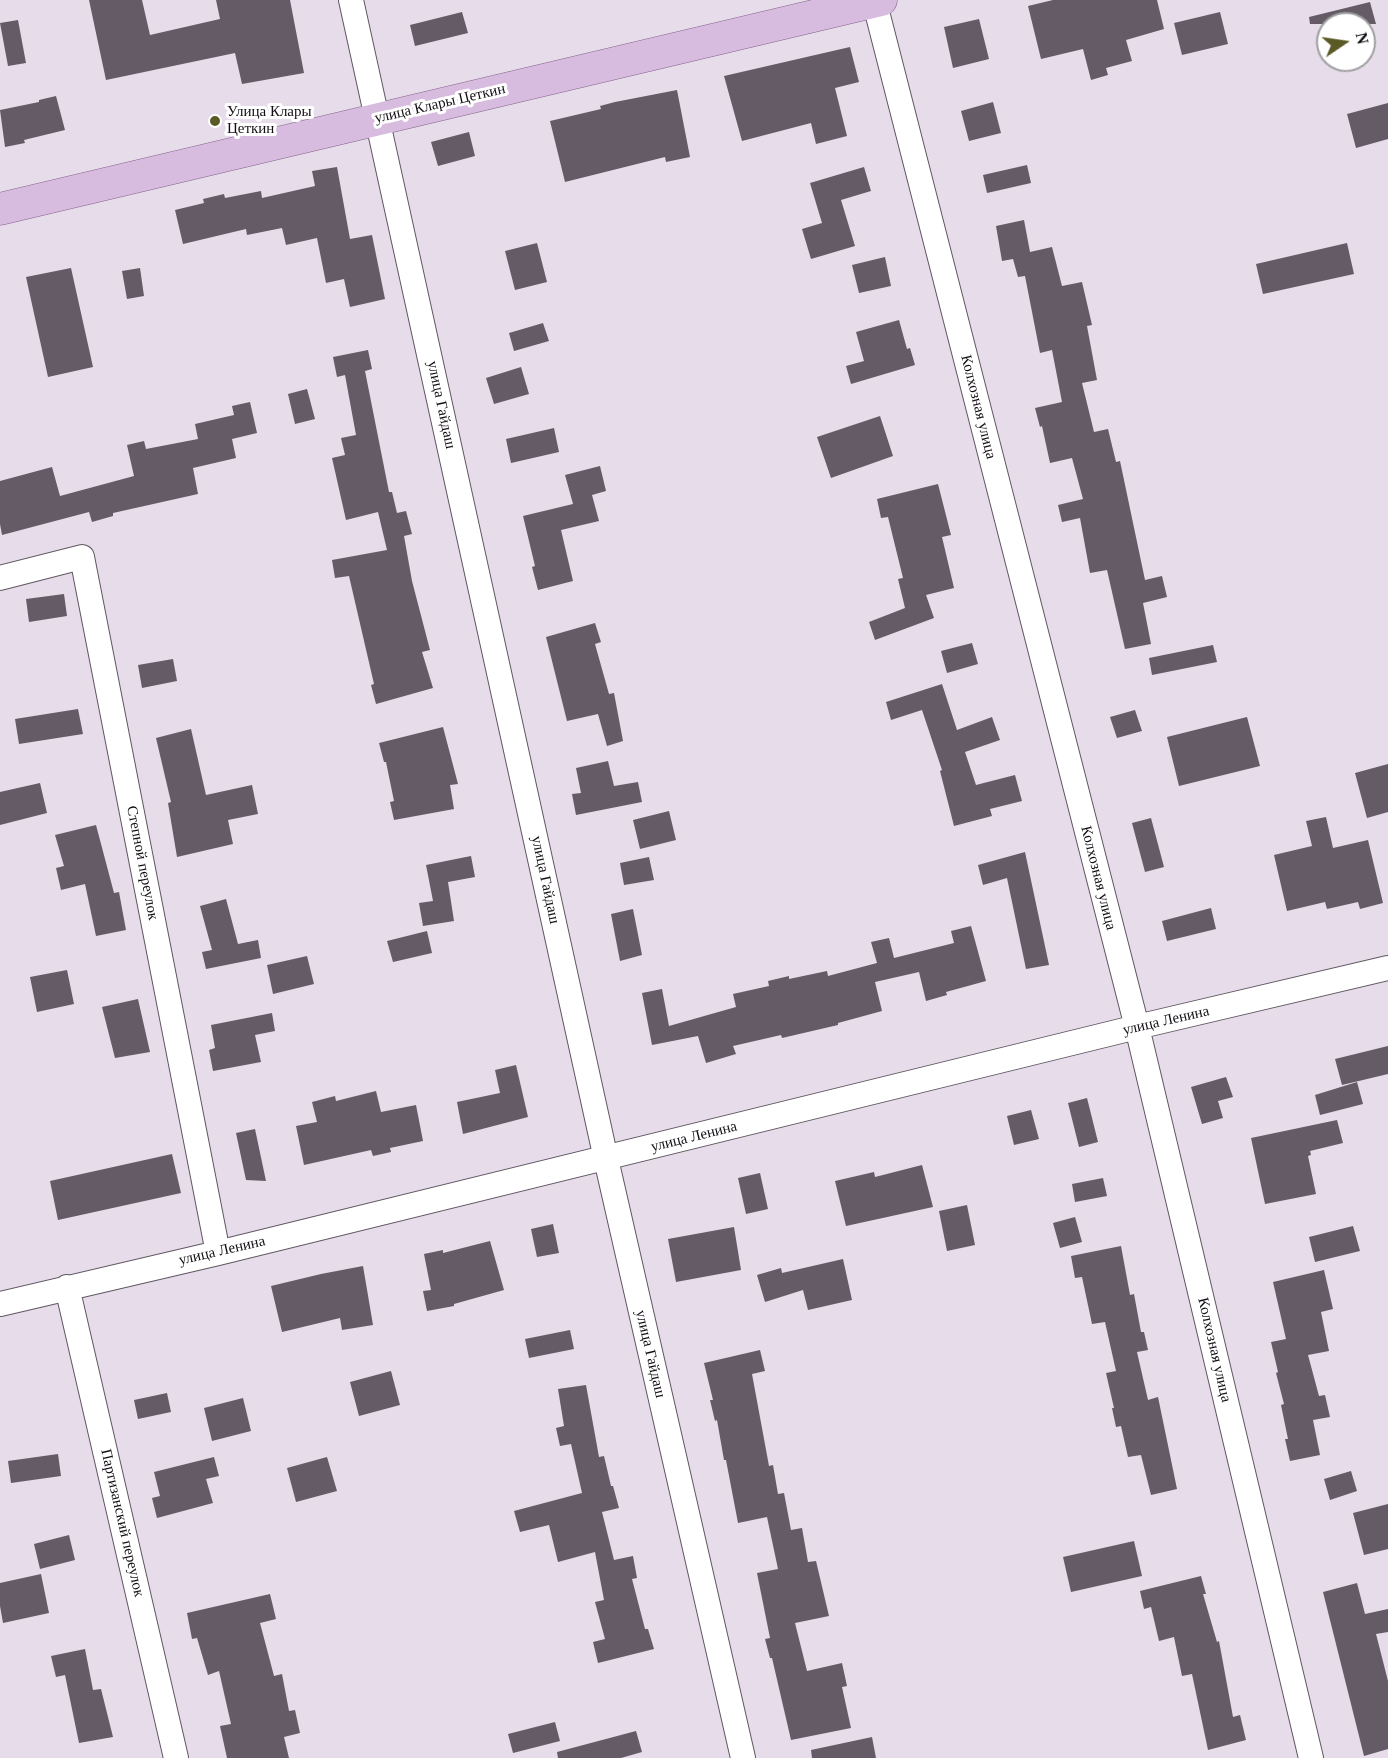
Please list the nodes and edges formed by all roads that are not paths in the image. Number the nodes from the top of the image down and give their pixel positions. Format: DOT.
graph roads {
  1 [pos="351,0"];
  2 [pos="877,0"];
  3 [pos="378,119"];
  4 [pos="0,208"];
  5 [pos="0,578"];
  6 [pos="1388,968"];
  7 [pos="1137,1027"];
  8 [pos="606,1159"];
  9 [pos="219,1252"];
  10 [pos="68,1287"];
  11 [pos="0,1304"];
  12 [pos="176,1758"];
  13 [pos="743,1758"];
  14 [pos="1311,1758"];
  1 -- 3 [label="street, улица Гайдаш"];
  2 -- 3 [label="main road, улица Клары Цеткин"];
  2 -- 7 [label="street, Колхозная улица"];
  3 -- 4 [label="main road, улица Клары Цеткин"];
  3 -- 8 [label="street, улица Гайдаш"];
  5 -- 9 [label="street, Степной переулок"];
  6 -- 7 [label="street, улица Ленина"];
  7 -- 8 [label="street, улица Ленина"];
  7 -- 14 [label="street, Колхозная улица"];
  8 -- 9 [label="street, улица Ленина"];
  8 -- 13 [label="street, улица Гайдаш"];
  9 -- 10 [label="street, улица Ленина"];
  10 -- 11 [label="street, улица Ленина"];
  10 -- 12 [label="street, Партизанский переулок"];
}
